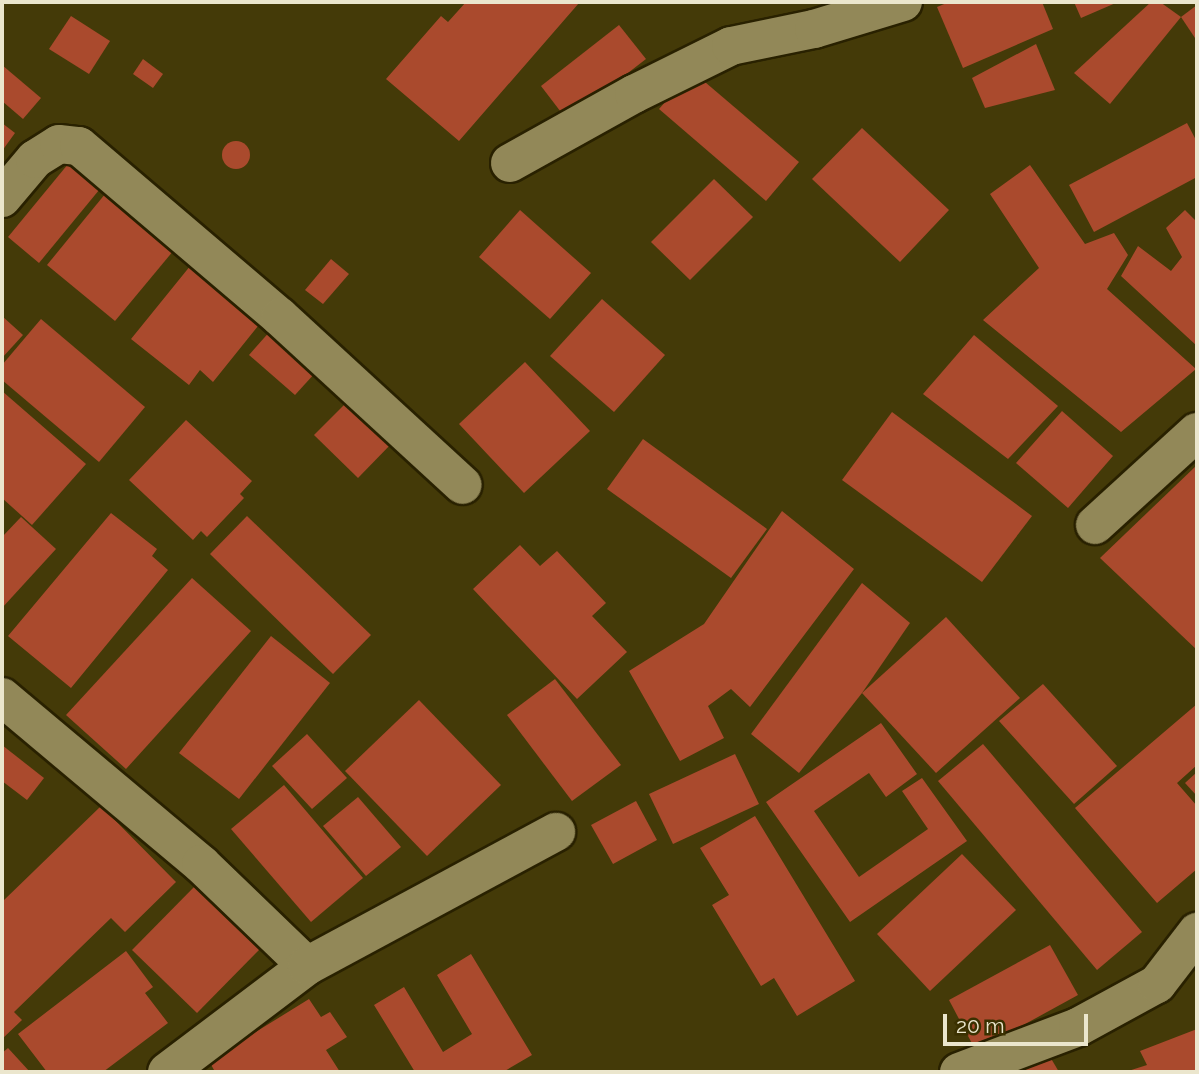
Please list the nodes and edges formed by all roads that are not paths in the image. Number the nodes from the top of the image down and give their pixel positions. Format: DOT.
graph roads {
  1 [pos="903,2"];
  2 [pos="510,163"];
  3 [pos="2,198"];
  4 [pos="1197,432"];
  5 [pos="463,485"];
  6 [pos="1094,525"];
  7 [pos="2,697"];
  8 [pos="556,832"];
  9 [pos="1194,942"];
  10 [pos="307,966"];
  11 [pos="167,1072"];
  12 [pos="959,1072"];
  1 -- 2 [label="street"];
  3 -- 5 [label="street"];
  4 -- 6 [label="street"];
  7 -- 10 [label="street"];
  8 -- 10 [label="street"];
  9 -- 12 [label="street"];
  10 -- 11 [label="street"];
}
